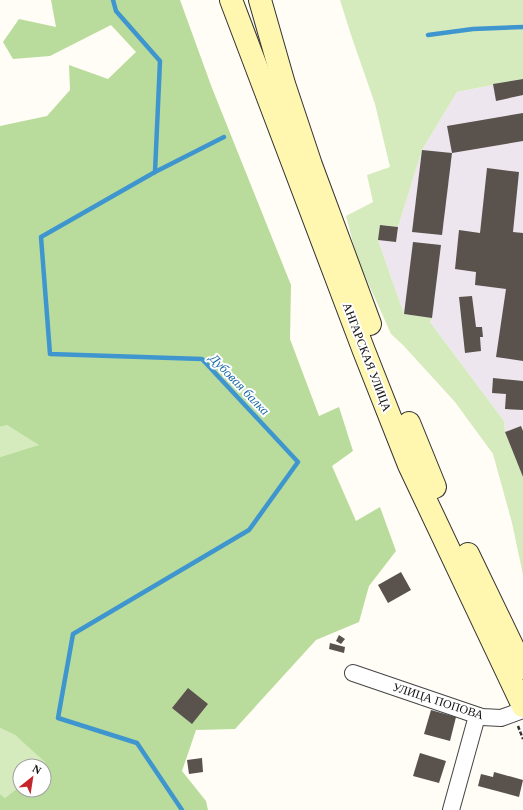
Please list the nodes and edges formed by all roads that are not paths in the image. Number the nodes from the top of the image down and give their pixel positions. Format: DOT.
graph roads {
  1 [pos="230,0"];
  2 [pos="263,1"];
  3 [pos="523,668"];
  4 [pos="353,673"];
  5 [pos="523,706"];
  6 [pos="523,710"];
  7 [pos="482,717"];
  8 [pos="451,810"];
  1 -- 5 [label="main road, АНГАРСКАЯ УЛИЦА"];
  2 -- 3 [label="main road, АНГАРСКАЯ УЛИЦА"];
  4 -- 7 [label="street, УЛИЦА ПОПОВА"];
  6 -- 7 [label="street, УЛИЦА ПОПОВА"];
  7 -- 8 [label="street"];
}
